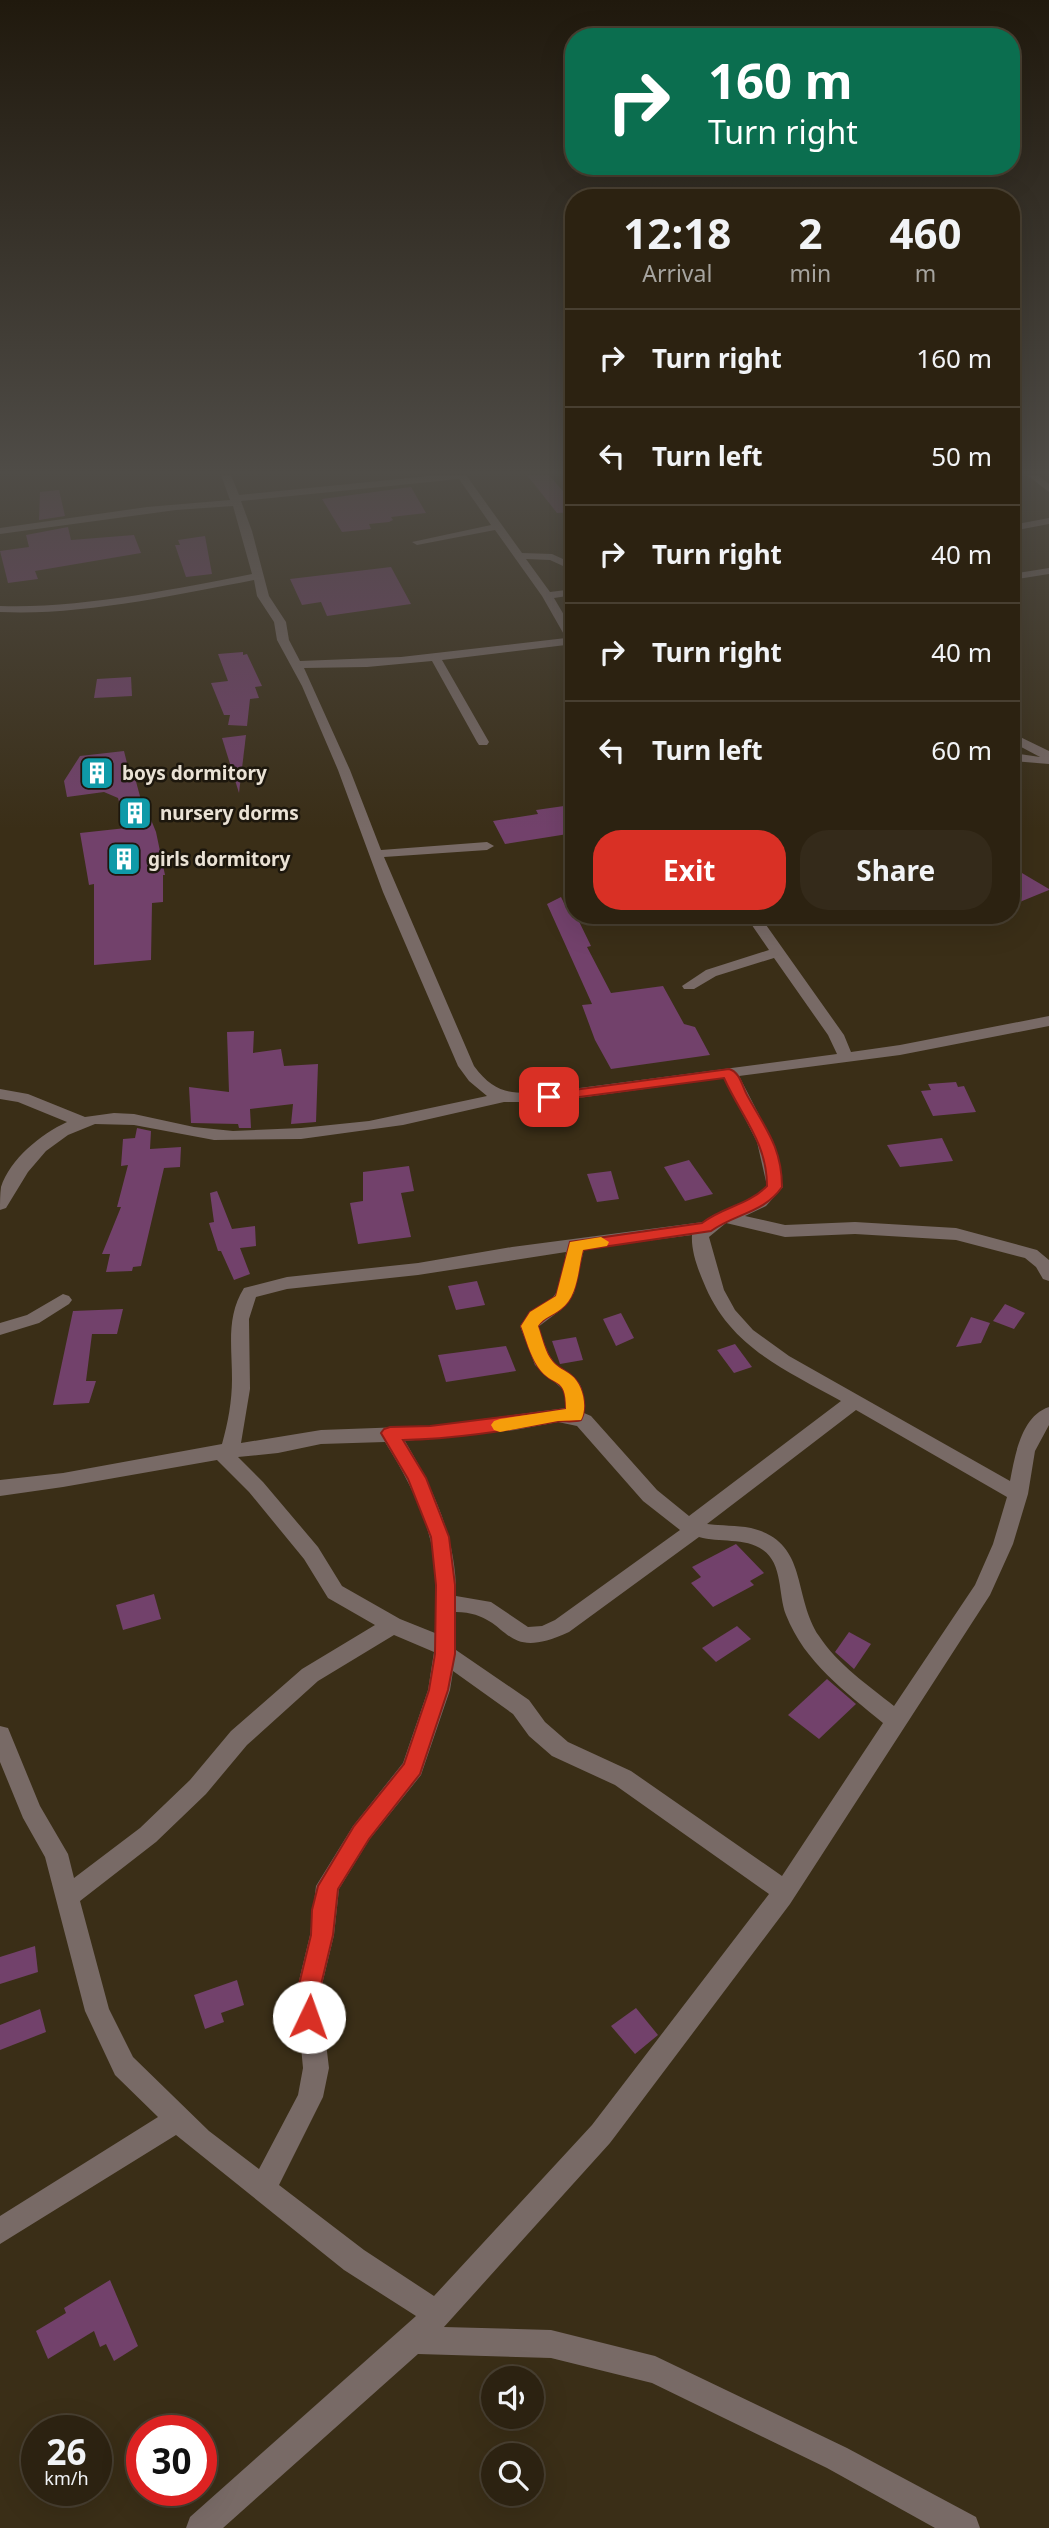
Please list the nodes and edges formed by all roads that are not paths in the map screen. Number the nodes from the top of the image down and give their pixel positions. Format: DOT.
graph roads {
  1 [pos="161,593"];
  2 [pos="261,593"];
  3 [pos="545,593"];
  4 [pos="565,593"];
  5 [pos="547,596"];
  6 [pos="0,609"];
  7 [pos="565,625"];
  8 [pos="565,641"];
  9 [pos="435,657"];
  10 [pos="297,664"];
  11 [pos="1020,741"];
  12 [pos="483,742"];
  13 [pos="1049,756"];
  14 [pos="1020,758"];
  15 [pos="1049,762"];
  16 [pos="487,846"];
  17 [pos="376,855"];
  18 [pos="758,924"];
  19 [pos="776,952"];
  20 [pos="689,986"];
  21 [pos="1049,1021"];
  22 [pos="845,1057"];
  23 [pos="729,1073"];
  24 [pos="2,1096"];
  25 [pos="502,1097"];
  26 [pos="87,1122"];
  27 [pos="7,1179"];
  28 [pos="0,1204"];
  29 [pos="721,1216"];
  30 [pos="706,1227"];
  31 [pos="576,1245"];
  32 [pos="1049,1275"];
  33 [pos="63,1300"];
  34 [pos="0,1329"];
  35 [pos="855,1401"];
  36 [pos="1049,1414"];
  37 [pos="575,1416"];
  38 [pos="390,1433"];
  39 [pos="224,1451"];
  40 [pos="0,1488"];
  41 [pos="1018,1494"];
  42 [pos="693,1528"];
  43 [pos="446,1604"];
  44 [pos="393,1625"];
  45 [pos="445,1650"];
  46 [pos="897,1721"];
  47 [pos="0,1735"];
  48 [pos="785,1892"];
  49 [pos="67,1897"];
  50 [pos="178,2119"];
  51 [pos="262,2188"];
  52 [pos="0,2231"];
  53 [pos="437,2314"];
  54 [pos="413,2340"];
  55 [pos="201,2528"];
  56 [pos="965,2528"];
  1 -- 6 [label="street"];
  2 -- 10 [label="street"];
  3 -- 5 [label="street"];
  4 -- 5 [label="street"];
  5 -- 7 [label="street"];
  8 -- 9 [label="street"];
  9 -- 10 [label="street"];
  9 -- 12 [label="street"];
  10 -- 17 [label="street"];
  11 -- 13 [label="street"];
  14 -- 15 [label="street"];
  16 -- 17 [label="street"];
  17 -- 25 [label="street"];
  18 -- 19 [label="street"];
  19 -- 20 [label="street"];
  19 -- 22 [label="street"];
  21 -- 22 [label="street"];
  22 -- 23 [label="street"];
  23 -- 25 [label="street"];
  23 -- 29 [label="street"];
  24 -- 26 [label="street"];
  25 -- 26 [label="street"];
  26 -- 27 [label="street"];
  27 -- 28 [label="street"];
  29 -- 30 [label="street"];
  29 -- 32 [label="street"];
  30 -- 31 [label="street"];
  30 -- 35 [label="street"];
  31 -- 37 [label="street"];
  31 -- 39 [label="street"];
  33 -- 34 [label="street"];
  35 -- 41 [label="street"];
  35 -- 42 [label="street"];
  36 -- 41 [label="street"];
  37 -- 38 [label="street"];
  37 -- 42 [label="street"];
  38 -- 39 [label="street"];
  38 -- 43 [label="street"];
  39 -- 40 [label="street"];
  39 -- 44 [label="street"];
  41 -- 46 [label="street"];
  42 -- 43 [label="street"];
  42 -- 46 [label="street"];
  43 -- 45 [label="street"];
  44 -- 45 [label="street"];
  44 -- 49 [label="street"];
  45 -- 48 [label="street"];
  45 -- 51 [label="street"];
  46 -- 48 [label="street"];
  47 -- 49 [label="street"];
  48 -- 53 [label="street"];
  49 -- 50 [label="street"];
  50 -- 51 [label="street"];
  50 -- 52 [label="street"];
  51 -- 53 [label="street"];
  53 -- 54 [label="street"];
  54 -- 55 [label="street"];
  54 -- 56 [label="street"];
}
